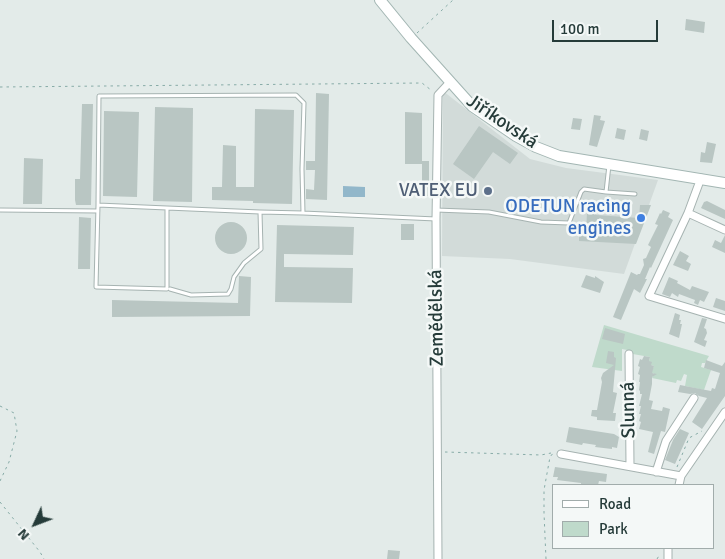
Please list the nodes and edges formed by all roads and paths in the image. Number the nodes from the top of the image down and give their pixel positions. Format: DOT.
graph roads {
  1 [pos="380,0"];
  2 [pos="453,0"];
  3 [pos="411,38"];
  4 [pos="450,82"];
  5 [pos="0,86"];
  6 [pos="438,95"];
  7 [pos="609,164"];
  8 [pos="701,178"];
  9 [pos="725,183"];
  10 [pos="606,192"];
  11 [pos="635,194"];
  12 [pos="98,205"];
  13 [pos="168,208"];
  14 [pos="0,210"];
  15 [pos="436,210"];
  16 [pos="98,211"];
  17 [pos="260,212"];
  18 [pos="303,213"];
  19 [pos="688,213"];
  20 [pos="436,219"];
  21 [pos="725,230"];
  22 [pos="170,289"];
  23 [pos="725,319"];
  24 [pos="629,354"];
  25 [pos="694,398"];
  26 [pos="0,406"];
  27 [pos="725,412"];
  28 [pos="706,429"];
  29 [pos="438,452"];
  30 [pos="552,454"];
  31 [pos="561,454"];
  32 [pos="630,466"];
  33 [pos="656,472"];
  34 [pos="680,476"];
  35 [pos="0,481"];
  36 [pos="679,484"];
  37 [pos="0,502"];
  38 [pos="44,559"];
  39 [pos="438,559"];
  40 [pos="546,559"];
  1 -- 3 [label="street, Jiříkovská"];
  2 -- 3 [label="path"];
  3 -- 4 [label="street, Jiříkovská"];
  4 -- 6 [label="street"];
  4 -- 7 [label="street, Jiříkovská"];
  5 -- 6 [label="path"];
  6 -- 15 [label="street, Zemědělská"];
  7 -- 8 [label="street, Jiříkovská"];
  7 -- 10 [label="lane"];
  8 -- 9 [label="street, Jiříkovská"];
  8 -- 19 [label="street"];
  10 -- 11 [label="lane"];
  10 -- 15 [label="lane"];
  12 -- 13 [label="lane"];
  12 -- 16 [label="lane"];
  12 -- 18 [label="lane"];
  13 -- 16 [label="lane"];
  13 -- 17 [label="lane"];
  14 -- 16 [label="lane"];
  15 -- 20 [label="street, Zemědělská"];
  17 -- 18 [label="lane"];
  17 -- 22 [label="lane"];
  18 -- 20 [label="lane"];
  19 -- 21 [label="street"];
  19 -- 23 [label="street"];
  20 -- 29 [label="street, Zemědělská"];
  24 -- 32 [label="street, Slunná"];
  25 -- 33 [label="street"];
  26 -- 35 [label="path"];
  27 -- 34 [label="street"];
  28 -- 34 [label="path"];
  29 -- 30 [label="path"];
  29 -- 39 [label="street, Zemědělská"];
  30 -- 31 [label="path"];
  30 -- 40 [label="path"];
  31 -- 32 [label="street"];
  32 -- 33 [label="street"];
  33 -- 34 [label="street"];
  34 -- 36 [label="street"];
  37 -- 38 [label="path"];
}
